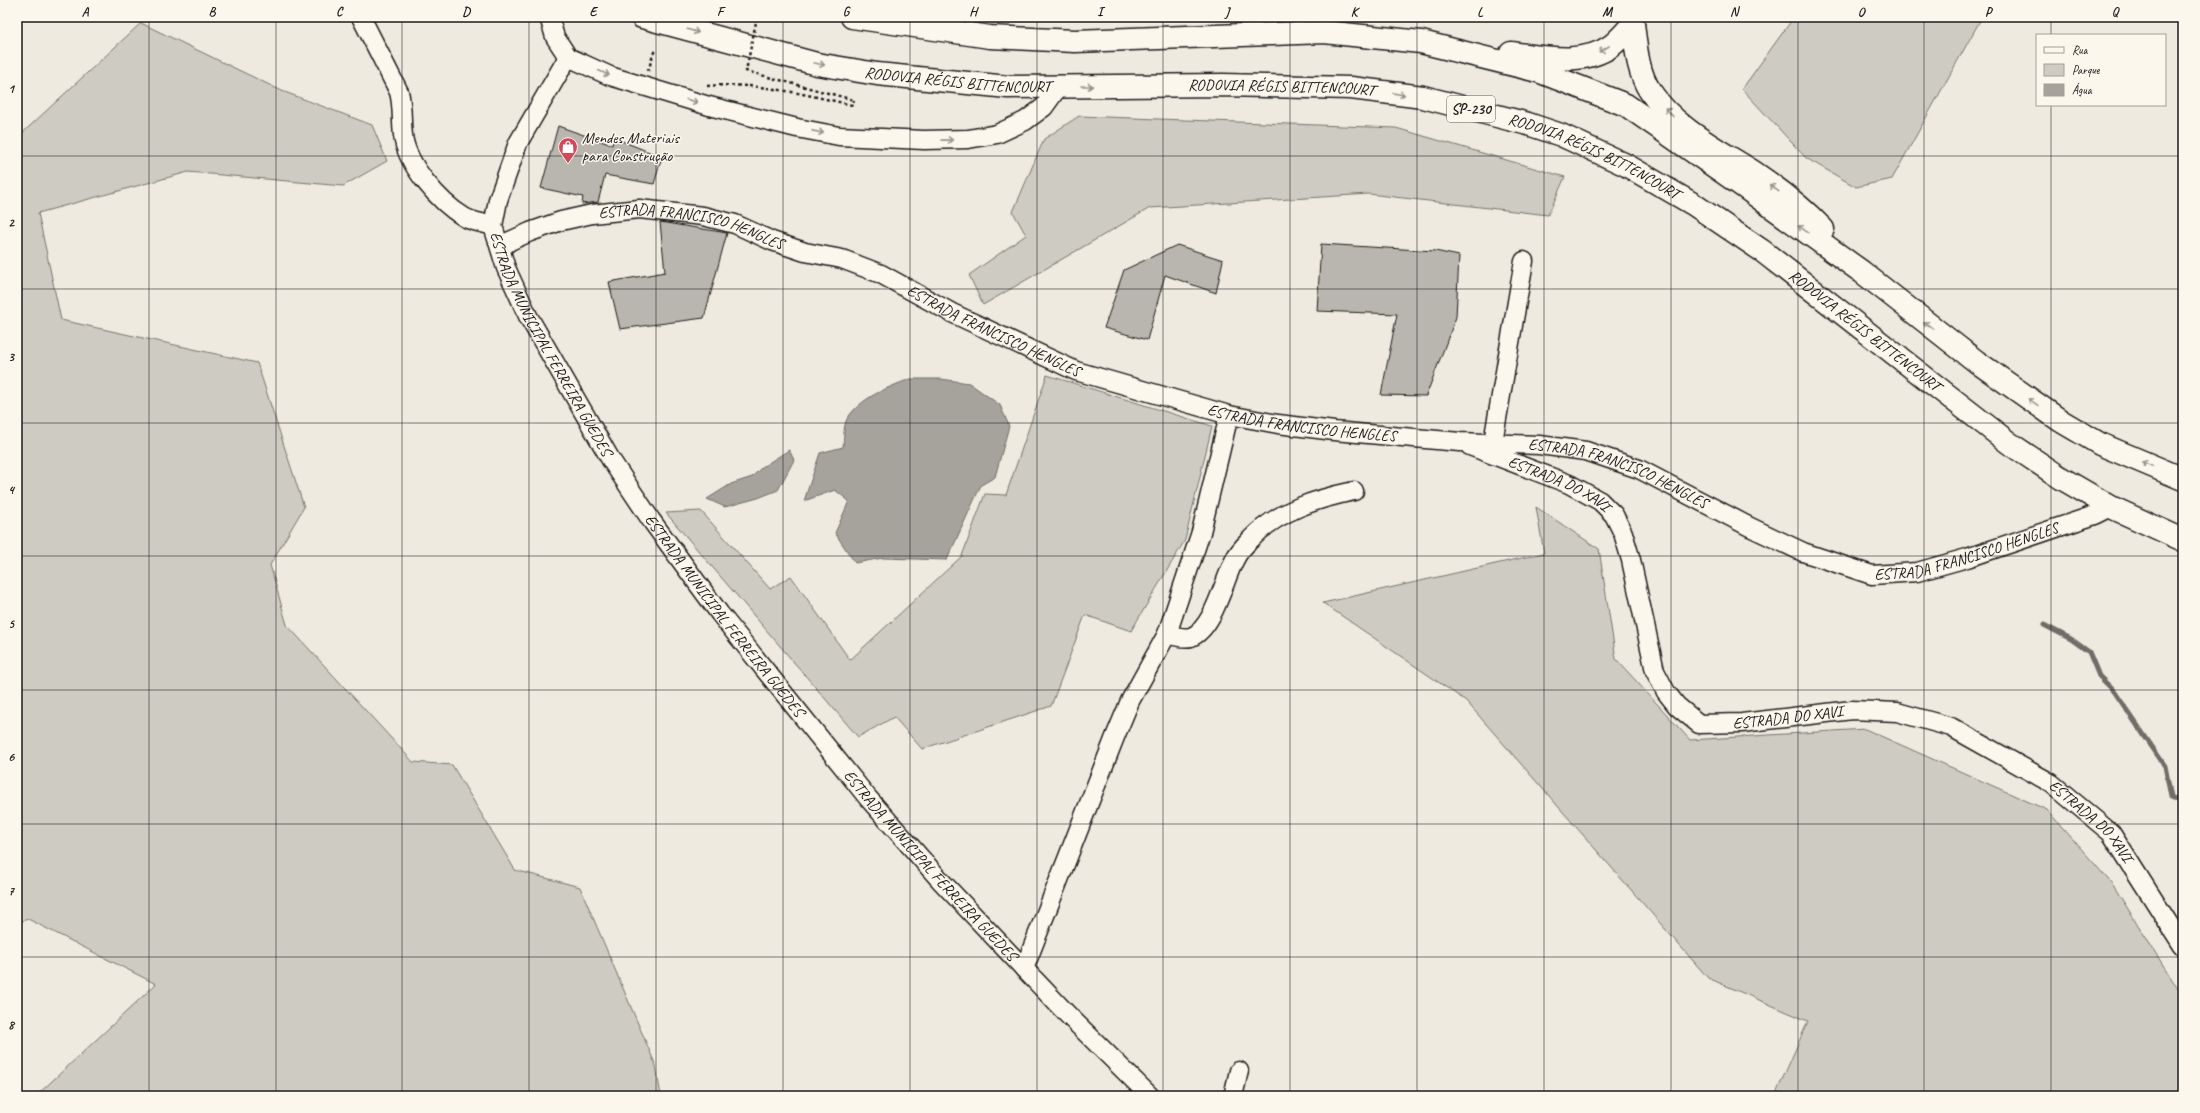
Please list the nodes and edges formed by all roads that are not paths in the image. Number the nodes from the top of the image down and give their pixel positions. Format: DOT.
graph roads {
  1 [pos="361,17"];
  2 [pos="549,17"];
  3 [pos="642,17"];
  4 [pos="852,17"];
  5 [pos="1633,20"];
  6 [pos="1432,44"];
  7 [pos="568,57"];
  8 [pos="1059,86"];
  9 [pos="493,226"];
  10 [pos="500,248"];
  11 [pos="1524,261"];
  12 [pos="1862,272"];
  13 [pos="1229,415"];
  14 [pos="1460,442"];
  15 [pos="1493,442"];
  16 [pos="2183,479"];
  17 [pos="1354,491"];
  18 [pos="2110,507"];
  19 [pos="2183,540"];
  20 [pos="1167,634"];
  21 [pos="2183,946"];
  22 [pos="1024,969"];
  23 [pos="1240,1071"];
  24 [pos="1150,1096"];
  25 [pos="1233,1096"];
  1 -- 9 [label="street"];
  2 -- 7 [label="street"];
  3 -- 8 [label="highway, RODOVIA RÉGIS BITTENCOURT / SP-230, one-way"];
  4 -- 6 [label="highway"];
  5 -- 6 [label="highway, one-way"];
  12 -- 5 [label="highway, one-way"];
  12 -- 6 [label="highway, one-way"];
  7 -- 8 [label="street, one-way"];
  7 -- 9 [label="street, ESTRADA MUNICIPAL FERREIRA GUEDES"];
  8 -- 18 [label="highway, RODOVIA RÉGIS BITTENCOURT / SP-230, one-way"];
  9 -- 10 [label="street, ESTRADA MUNICIPAL FERREIRA GUEDES"];
  10 -- 13 [label="street, ESTRADA FRANCISCO HENGLES"];
  10 -- 22 [label="street, ESTRADA MUNICIPAL FERREIRA GUEDES"];
  11 -- 15 [label="street"];
  16 -- 12 [label="highway, one-way"];
  13 -- 14 [label="street, ESTRADA FRANCISCO HENGLES"];
  13 -- 20 [label="street"];
  14 -- 15 [label="street, ESTRADA FRANCISCO HENGLES"];
  14 -- 21 [label="street, ESTRADA DO XAVI"];
  15 -- 18 [label="street, ESTRADA FRANCISCO HENGLES"];
  17 -- 20 [label="street"];
  18 -- 19 [label="highway, RODOVIA RÉGIS BITTENCOURT / SP-230"];
  20 -- 22 [label="street"];
  22 -- 24 [label="street, ESTRADA MUNICIPAL FERREIRA GUEDES"];
  23 -- 25 [label="street"];
}
